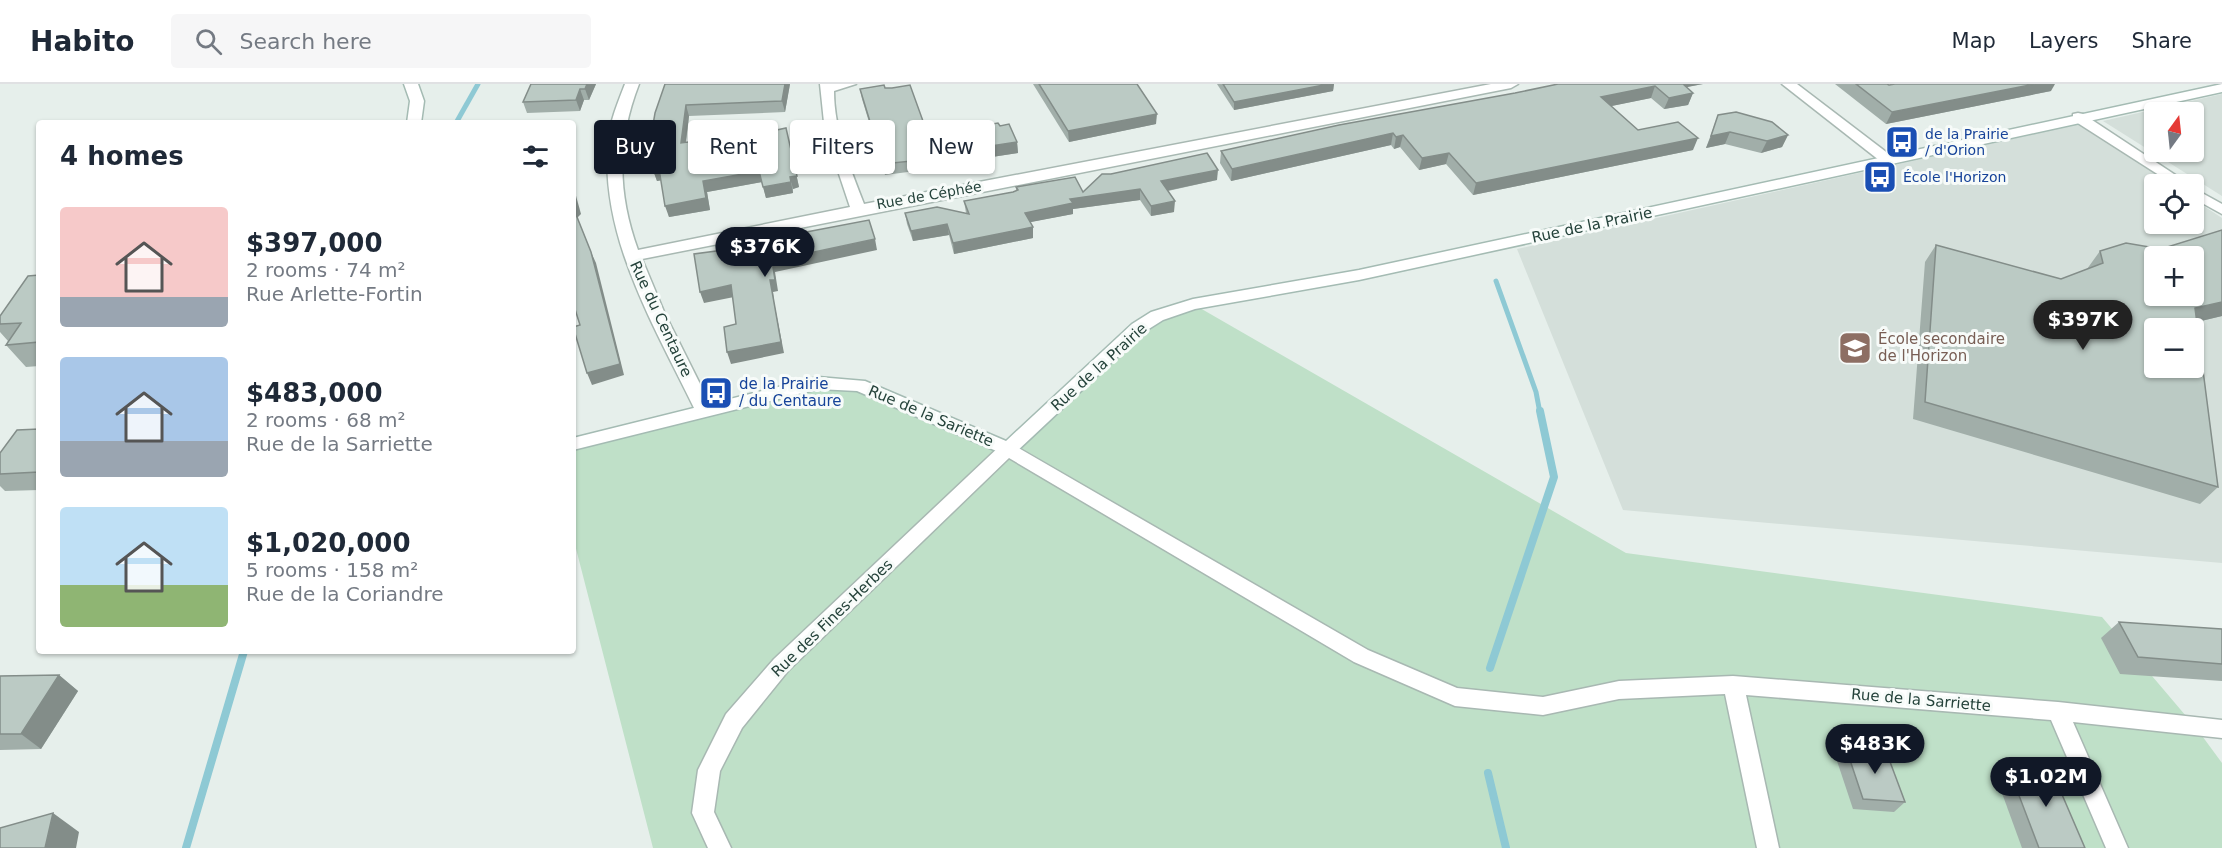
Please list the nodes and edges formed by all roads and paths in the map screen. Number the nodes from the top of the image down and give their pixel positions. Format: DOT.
graph roads {
  1 [pos="411,84"];
  2 [pos="632,84"];
  3 [pos="849,84"];
  4 [pos="1511,84"];
  5 [pos="1789,84"];
  6 [pos="826,86"];
  7 [pos="2222,88"];
  8 [pos="2078,117"];
  9 [pos="414,120"];
  10 [pos="1889,161"];
  11 [pos="2166,174"];
  12 [pos="2204,199"];
  13 [pos="858,208"];
  14 [pos="2222,210"];
  15 [pos="631,256"];
  16 [pos="704,410"];
  17 [pos="576,443"];
  18 [pos="1008,449"];
  19 [pos="1733,686"];
  20 [pos="1618,690"];
  21 [pos="2058,711"];
  22 [pos="2222,729"];
  23 [pos="720,848"];
  24 [pos="1768,848"];
  25 [pos="2117,848"];
  1 -- 9 [label="street"];
  2 -- 15 [label="street, Rue du Centaure"];
  3 -- 6 [label="street"];
  4 -- 13 [label="street, Rue de Céphée"];
  5 -- 10 [label="street"];
  6 -- 13 [label="street"];
  7 -- 8 [label="street, Rue de la Prairie"];
  8 -- 10 [label="street, Rue de la Prairie"];
  8 -- 11 [label="street"];
  10 -- 18 [label="street, Rue de la Prairie"];
  12 -- 14 [label="street"];
  13 -- 15 [label="street, Rue de Céphée"];
  15 -- 16 [label="street, Rue du Centaure"];
  16 -- 17 [label="street, Rue de la Sariette"];
  16 -- 18 [label="street, Rue de la Sariette"];
  18 -- 20 [label="street, Rue de la Sariette"];
  18 -- 23 [label="street, Rue des Fines-Herbes"];
  19 -- 20 [label="street, Rue de la Sarriette"];
  19 -- 21 [label="street, Rue de la Sarriette"];
  19 -- 24 [label="street"];
  21 -- 22 [label="street, Rue de la Sarriette"];
  21 -- 25 [label="street"];
}
